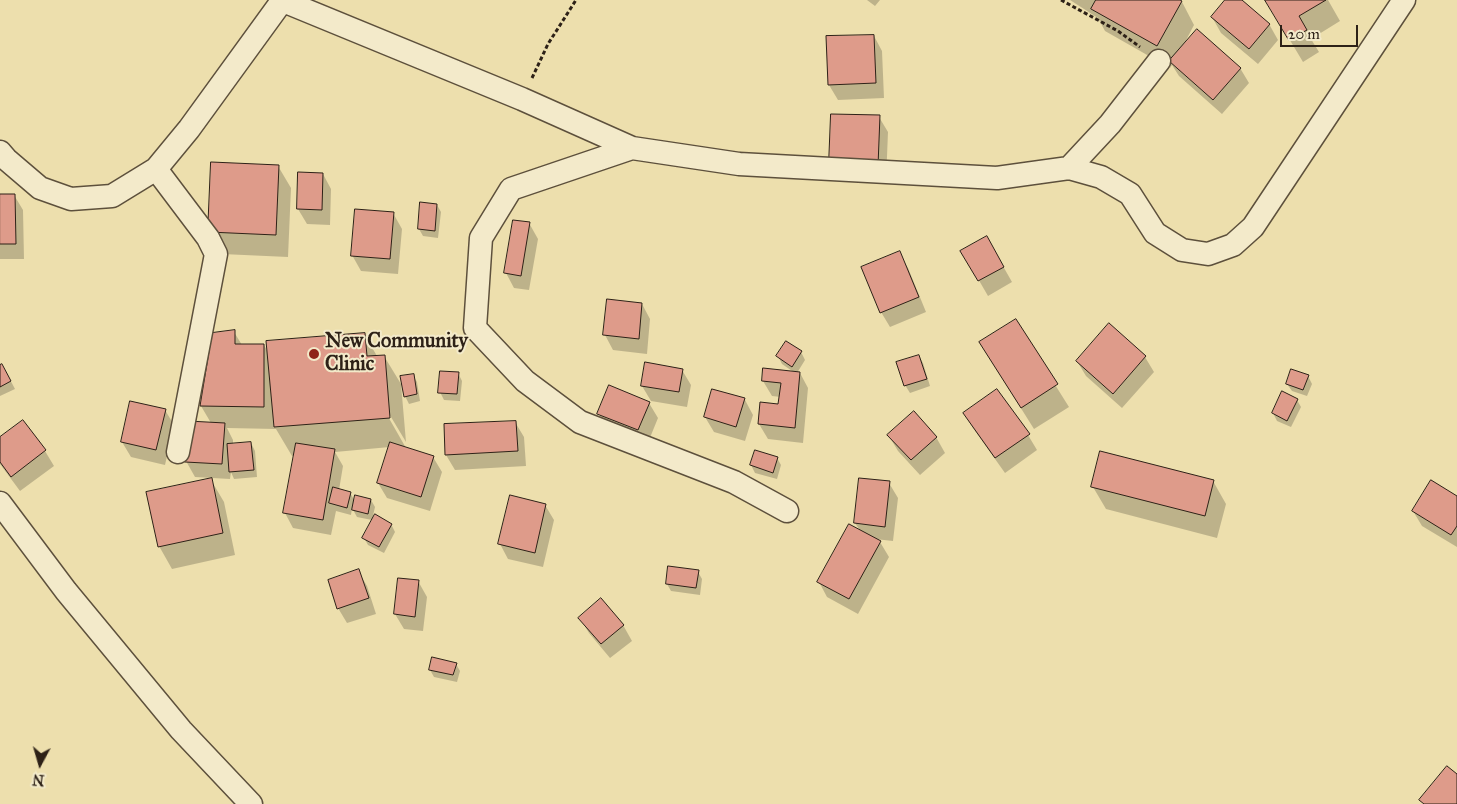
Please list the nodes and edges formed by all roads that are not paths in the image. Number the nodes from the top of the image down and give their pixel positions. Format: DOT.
graph roads {
  1 [pos="281,0"];
  2 [pos="1404,0"];
  3 [pos="1159,60"];
  4 [pos="632,148"];
  5 [pos="0,152"];
  6 [pos="1069,168"];
  7 [pos="156,169"];
  8 [pos="178,452"];
  9 [pos="0,503"];
  10 [pos="787,511"];
  11 [pos="251,804"];
  1 -- 4 [label="street"];
  1 -- 7 [label="street"];
  2 -- 6 [label="street"];
  3 -- 6 [label="street"];
  4 -- 6 [label="street"];
  4 -- 10 [label="street"];
  5 -- 7 [label="street"];
  7 -- 8 [label="street"];
  9 -- 11 [label="street"];
}
